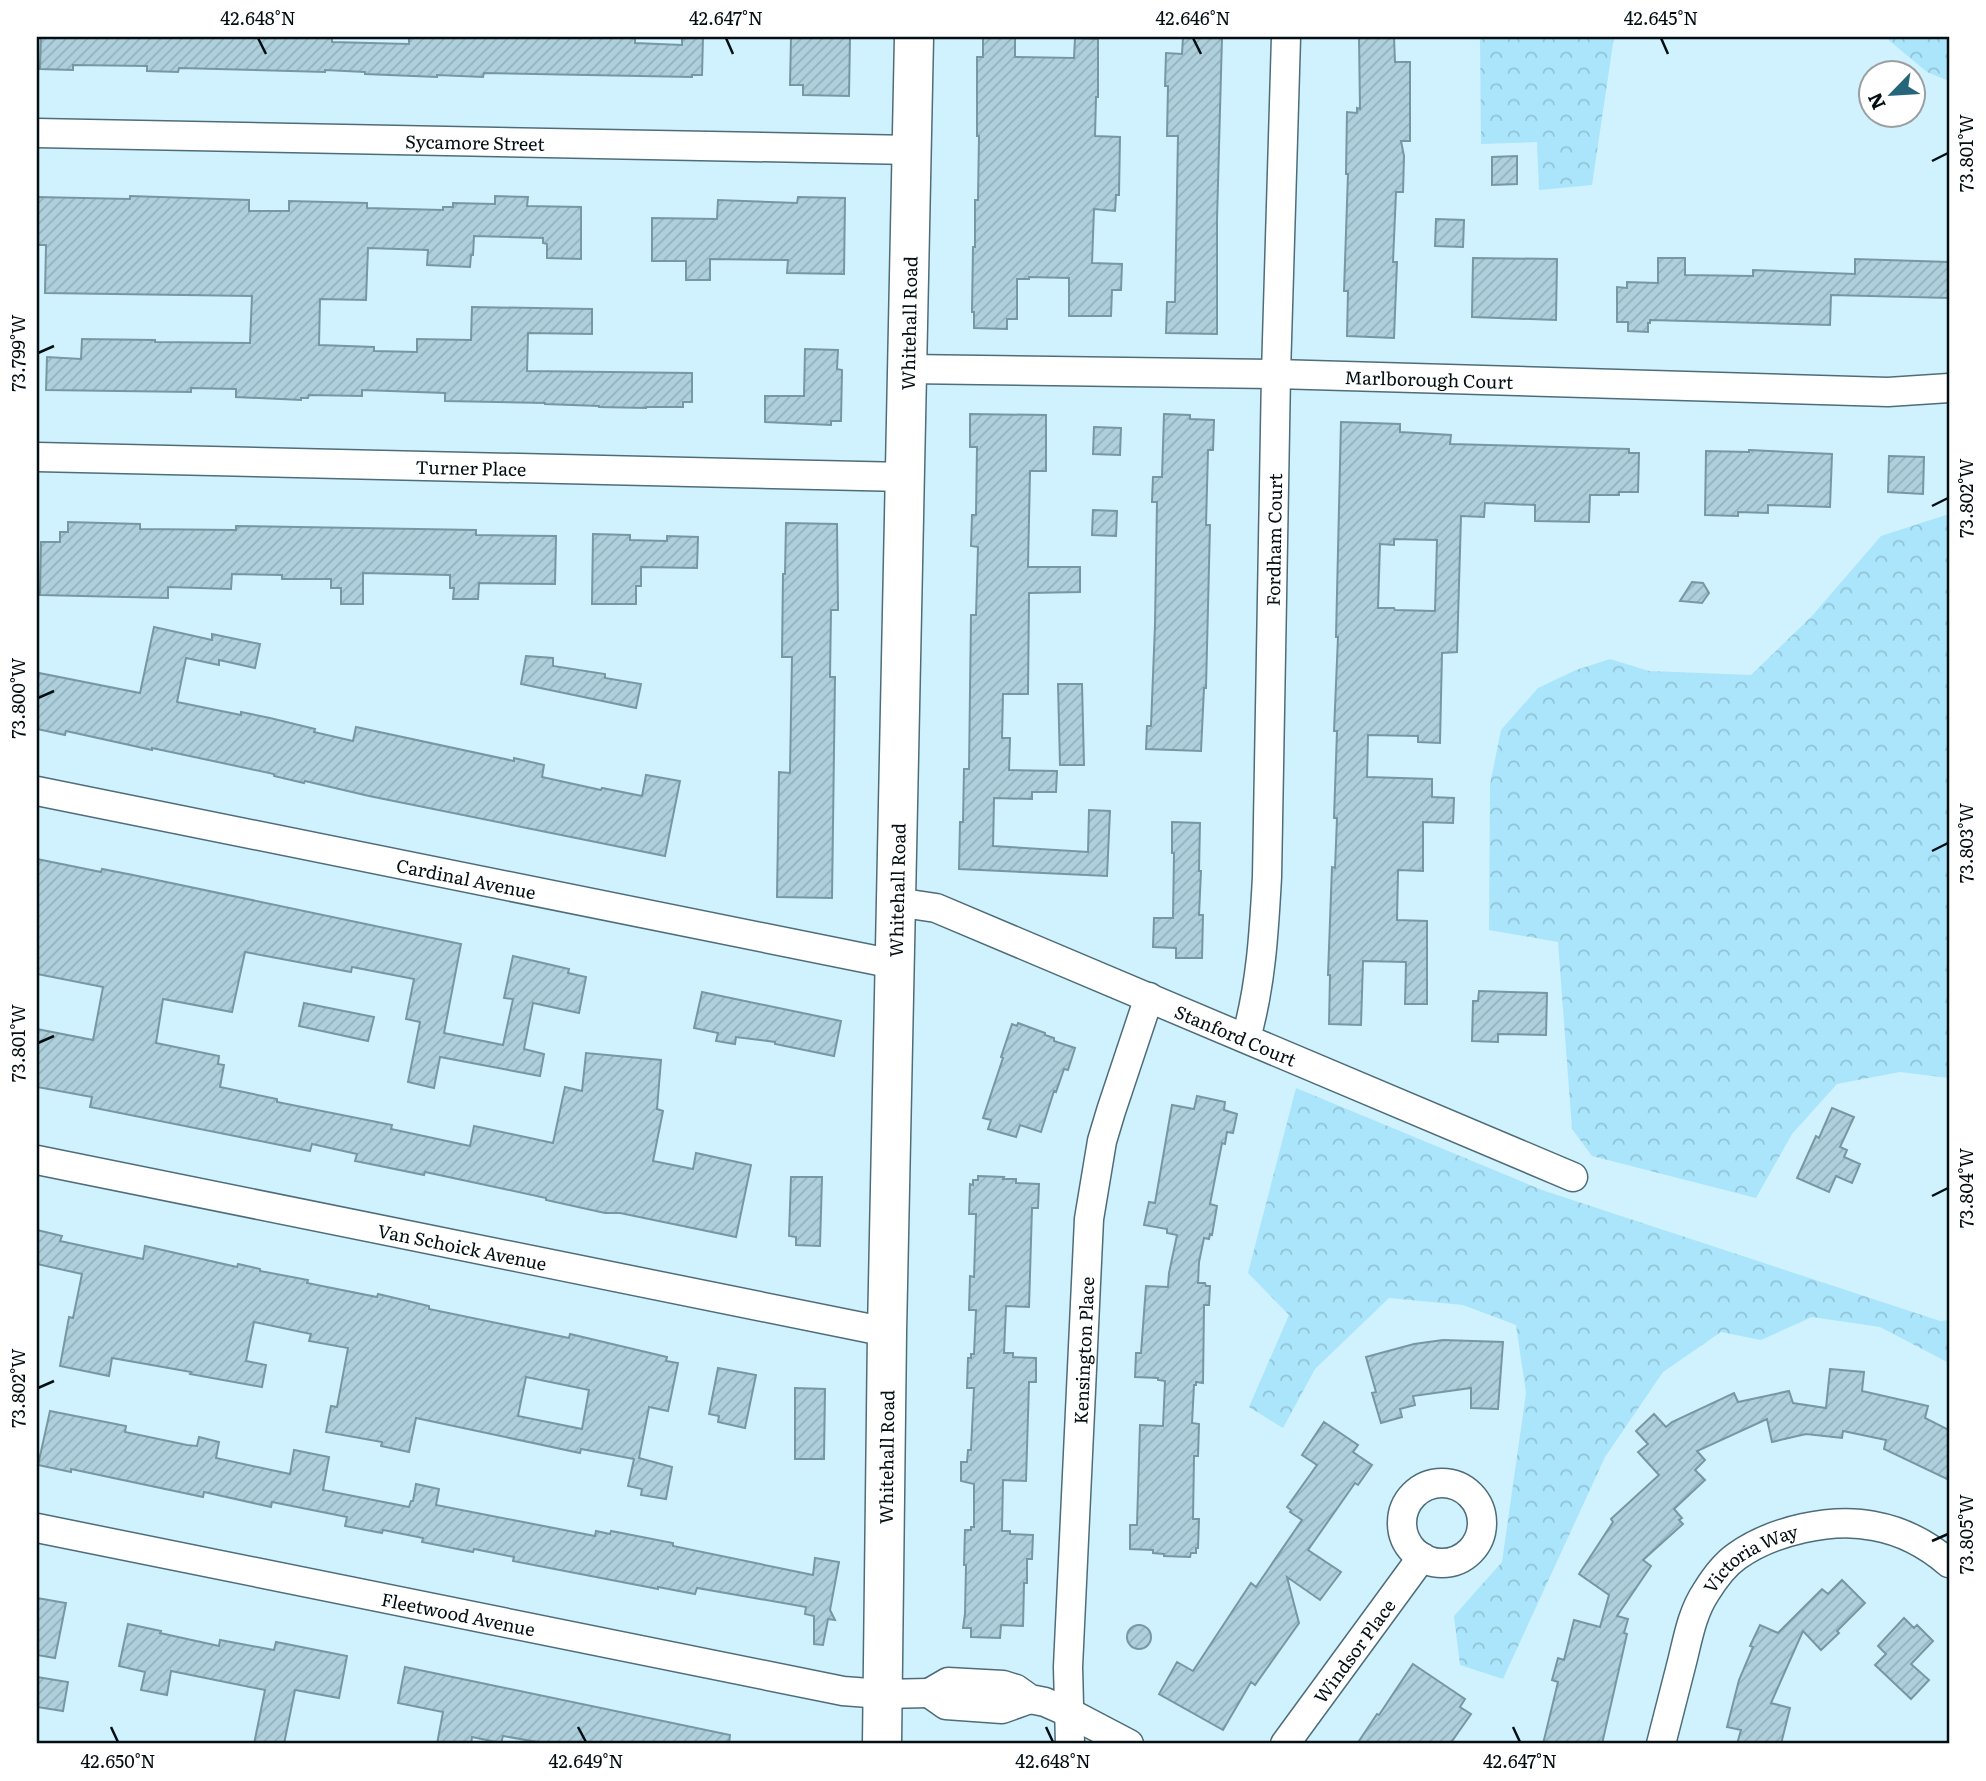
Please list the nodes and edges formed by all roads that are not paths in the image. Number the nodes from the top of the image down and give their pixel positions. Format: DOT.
graph roads {
  1 [pos="914,37"];
  2 [pos="1286,37"];
  3 [pos="37,133"];
  4 [pos="912,150"];
  5 [pos="907,369"];
  6 [pos="1276,374"];
  7 [pos="1949,388"];
  8 [pos="37,457"];
  9 [pos="905,477"];
  10 [pos="37,792"];
  11 [pos="896,902"];
  12 [pos="894,964"];
  13 [pos="1149,997"];
  14 [pos="1246,1038"];
  15 [pos="37,1160"];
  16 [pos="1573,1177"];
  17 [pos="887,1332"];
  18 [pos="37,1528"];
  19 [pos="1422,1557"];
  20 [pos="1949,1563"];
  21 [pos="882,1694"];
  22 [pos="1070,1713"];
  23 [pos="882,1744"];
  24 [pos="1070,1744"];
  25 [pos="1129,1744"];
  26 [pos="1285,1744"];
  27 [pos="1661,1744"];
  1 -- 4 [label="street, Whitehall Road"];
  2 -- 6 [label="street, Fordham Court"];
  3 -- 4 [label="street, Sycamore Street"];
  4 -- 5 [label="street, Whitehall Road"];
  5 -- 6 [label="street, Marlborough Court"];
  5 -- 9 [label="street, Whitehall Road"];
  6 -- 7 [label="street, Marlborough Court"];
  6 -- 14 [label="street, Fordham Court"];
  8 -- 9 [label="street, Turner Place"];
  9 -- 11 [label="street, Whitehall Road"];
  10 -- 12 [label="street, Cardinal Avenue"];
  11 -- 12 [label="street, Whitehall Road"];
  11 -- 13 [label="street, Stanford Court"];
  12 -- 17 [label="street, Whitehall Road"];
  13 -- 14 [label="street, Stanford Court"];
  13 -- 22 [label="street, Kensington Place"];
  14 -- 16 [label="street, Stanford Court"];
  15 -- 17 [label="street, Van Schoick Avenue"];
  17 -- 21 [label="street, Whitehall Road"];
  18 -- 21 [label="street, Fleetwood Avenue"];
  19 -- 26 [label="street, Windsor Place"];
  20 -- 27 [label="street, Victoria Way"];
  21 -- 22 [label="street"];
  21 -- 23 [label="street, Whitehall Road"];
  22 -- 24 [label="street, Kensington Place"];
  22 -- 25 [label="street"];
}
